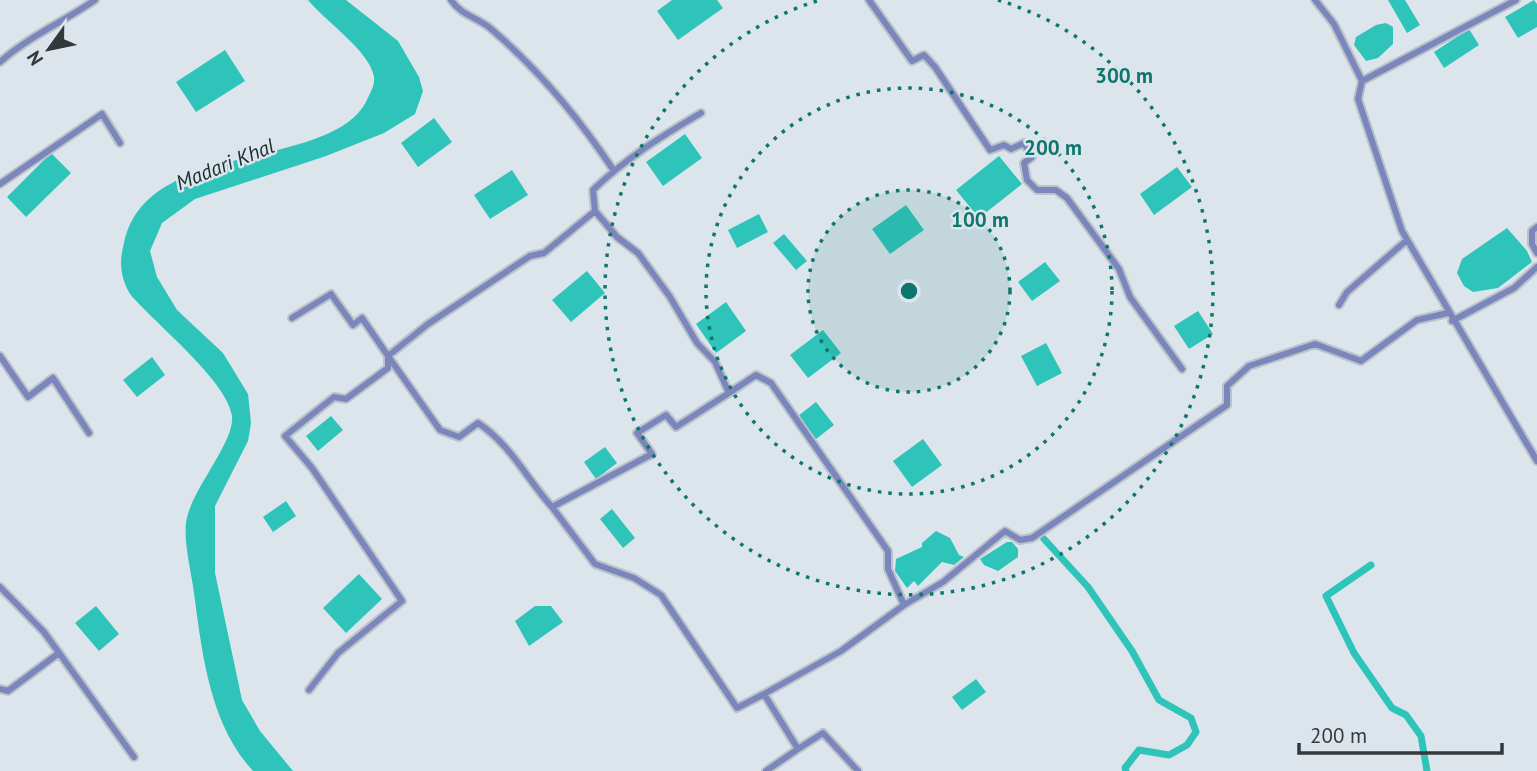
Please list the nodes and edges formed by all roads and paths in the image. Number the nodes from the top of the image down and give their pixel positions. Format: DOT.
graph roads {
  1 [pos="95,0"];
  2 [pos="451,0"];
  3 [pos="869,0"];
  4 [pos="1315,0"];
  5 [pos="1516,0"];
  6 [pos="0,62"];
  7 [pos="1362,81"];
  8 [pos="701,113"];
  9 [pos="120,143"];
  10 [pos="614,171"];
  11 [pos="0,184"];
  12 [pos="595,211"];
  13 [pos="1537,227"];
  14 [pos="1407,240"];
  15 [pos="1537,253"];
  16 [pos="1537,267"];
  17 [pos="1339,305"];
  18 [pos="1448,313"];
  19 [pos="292,317"];
  20 [pos="1452,321"];
  21 [pos="0,356"];
  22 [pos="388,356"];
  23 [pos="1182,369"];
  24 [pos="729,393"];
  25 [pos="89,433"];
  26 [pos="1537,461"];
  27 [pos="552,507"];
  28 [pos="0,587"];
  29 [pos="904,605"];
  30 [pos="59,653"];
  31 [pos="0,689"];
  32 [pos="309,690"];
  33 [pos="764,694"];
  34 [pos="798,749"];
  35 [pos="134,757"];
  36 [pos="766,771"];
  37 [pos="858,771"];
  1 -- 6 [label="street"];
  2 -- 10 [label="street"];
  3 -- 23 [label="street"];
  4 -- 7 [label="street"];
  5 -- 7 [label="street"];
  7 -- 14 [label="street"];
  8 -- 10 [label="street"];
  9 -- 11 [label="street"];
  10 -- 12 [label="street"];
  12 -- 22 [label="street"];
  12 -- 24 [label="street"];
  13 -- 15 [label="street"];
  14 -- 17 [label="street"];
  14 -- 18 [label="street"];
  16 -- 20 [label="street"];
  18 -- 20 [label="street"];
  18 -- 29 [label="street"];
  19 -- 22 [label="street"];
  20 -- 26 [label="street"];
  21 -- 25 [label="street"];
  22 -- 27 [label="street"];
  22 -- 32 [label="street"];
  24 -- 27 [label="street"];
  24 -- 29 [label="street"];
  27 -- 33 [label="street"];
  28 -- 30 [label="street"];
  29 -- 33 [label="street"];
  30 -- 31 [label="street"];
  30 -- 35 [label="street"];
  33 -- 34 [label="street"];
  34 -- 36 [label="street"];
  34 -- 37 [label="street"];
}
